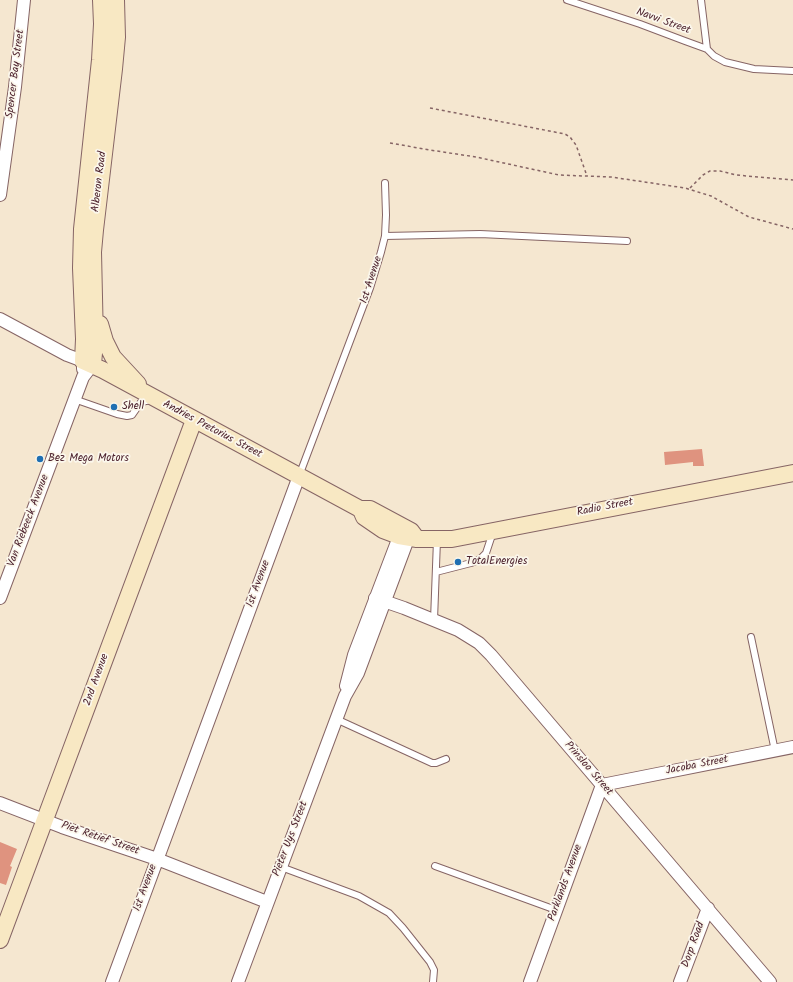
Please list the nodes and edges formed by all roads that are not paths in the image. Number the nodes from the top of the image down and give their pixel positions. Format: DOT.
graph roads {
  1 [pos="24,0"];
  2 [pos="101,0"];
  3 [pos="116,0"];
  4 [pos="566,0"];
  5 [pos="700,0"];
  6 [pos="587,3"];
  7 [pos="109,38"];
  8 [pos="707,49"];
  9 [pos="793,71"];
  10 [pos="385,182"];
  11 [pos="0,195"];
  12 [pos="385,236"];
  13 [pos="627,241"];
  14 [pos="94,293"];
  15 [pos="0,319"];
  16 [pos="88,363"];
  17 [pos="150,396"];
  18 [pos="74,399"];
  19 [pos="194,420"];
  20 [pos="793,473"];
  21 [pos="299,476"];
  22 [pos="493,531"];
  23 [pos="408,534"];
  24 [pos="437,540"];
  25 [pos="436,572"];
  26 [pos="0,598"];
  27 [pos="380,600"];
  28 [pos="434,620"];
  29 [pos="751,638"];
  30 [pos="336,719"];
  31 [pos="793,747"];
  32 [pos="774,751"];
  33 [pos="446,759"];
  34 [pos="602,785"];
  35 [pos="0,803"];
  36 [pos="45,820"];
  37 [pos="157,859"];
  38 [pos="435,866"];
  39 [pos="281,867"];
  40 [pos="267,902"];
  41 [pos="708,908"];
  42 [pos="556,910"];
  43 [pos="0,940"];
  44 [pos="112,982"];
  45 [pos="238,982"];
  46 [pos="433,982"];
  47 [pos="530,982"];
  48 [pos="680,982"];
  49 [pos="770,982"];
  1 -- 11 [label="street, Spencer Bay Street"];
  2 -- 7 [label="main road, Alberon Road"];
  3 -- 7 [label="main road, Alberon Road"];
  4 -- 6 [label="lane, Navvi Street"];
  5 -- 8 [label="lane"];
  6 -- 8 [label="lane, Navvi Street"];
  7 -- 14 [label="main road, Alberon Road"];
  7 -- 16 [label="main road, Alberon Road"];
  8 -- 9 [label="lane, Navvi Street"];
  10 -- 12 [label="lane, 1st Avenue"];
  12 -- 13 [label="lane"];
  12 -- 21 [label="lane, 1st Avenue"];
  14 -- 16 [label="main road, Alberon Road"];
  14 -- 17 [label="main road"];
  15 -- 16 [label="street, Andries Pretorius Street"];
  16 -- 17 [label="main road, Andries Pretorius Street"];
  16 -- 18 [label="street, Van Riebeeck Avenue"];
  17 -- 18 [label="lane"];
  17 -- 19 [label="main road, Andries Pretorius Street"];
  18 -- 26 [label="street, Van Riebeeck Avenue"];
  19 -- 21 [label="main road, Andries Pretorius Street"];
  19 -- 36 [label="main road, 2nd Avenue"];
  20 -- 22 [label="main road, Radio Street"];
  21 -- 23 [label="main road, Andries Pretorius Street"];
  21 -- 37 [label="street, 1st Avenue"];
  22 -- 24 [label="main road, Radio Street"];
  22 -- 25 [label="lane"];
  23 -- 24 [label="main road, Radio Street"];
  23 -- 27 [label="street, Pieter Uys Street"];
  24 -- 25 [label="lane"];
  25 -- 28 [label="lane"];
  27 -- 28 [label="street, Prinsloo Street"];
  27 -- 30 [label="street, Pieter Uys Street"];
  28 -- 34 [label="street, Prinsloo Street"];
  29 -- 32 [label="lane"];
  30 -- 33 [label="lane"];
  30 -- 39 [label="street, Pieter Uys Street"];
  31 -- 32 [label="street, Jacoba Street"];
  32 -- 34 [label="street, Jacoba Street"];
  34 -- 41 [label="street, Prinsloo Street"];
  34 -- 42 [label="street, Parklands Avenue"];
  35 -- 36 [label="street, Piet Retief Street"];
  36 -- 37 [label="street, Piet Retief Street"];
  36 -- 43 [label="main road, 2nd Avenue"];
  37 -- 40 [label="street, Piet Retief Street"];
  37 -- 44 [label="street, 1st Avenue"];
  38 -- 42 [label="lane"];
  39 -- 40 [label="street, Pieter Uys Street"];
  39 -- 46 [label="lane"];
  40 -- 45 [label="street, Pieter Uys Street"];
  41 -- 48 [label="street, Dorp Road"];
  41 -- 49 [label="street, Prinsloo Street"];
  42 -- 47 [label="street, Parklands Avenue"];
}
